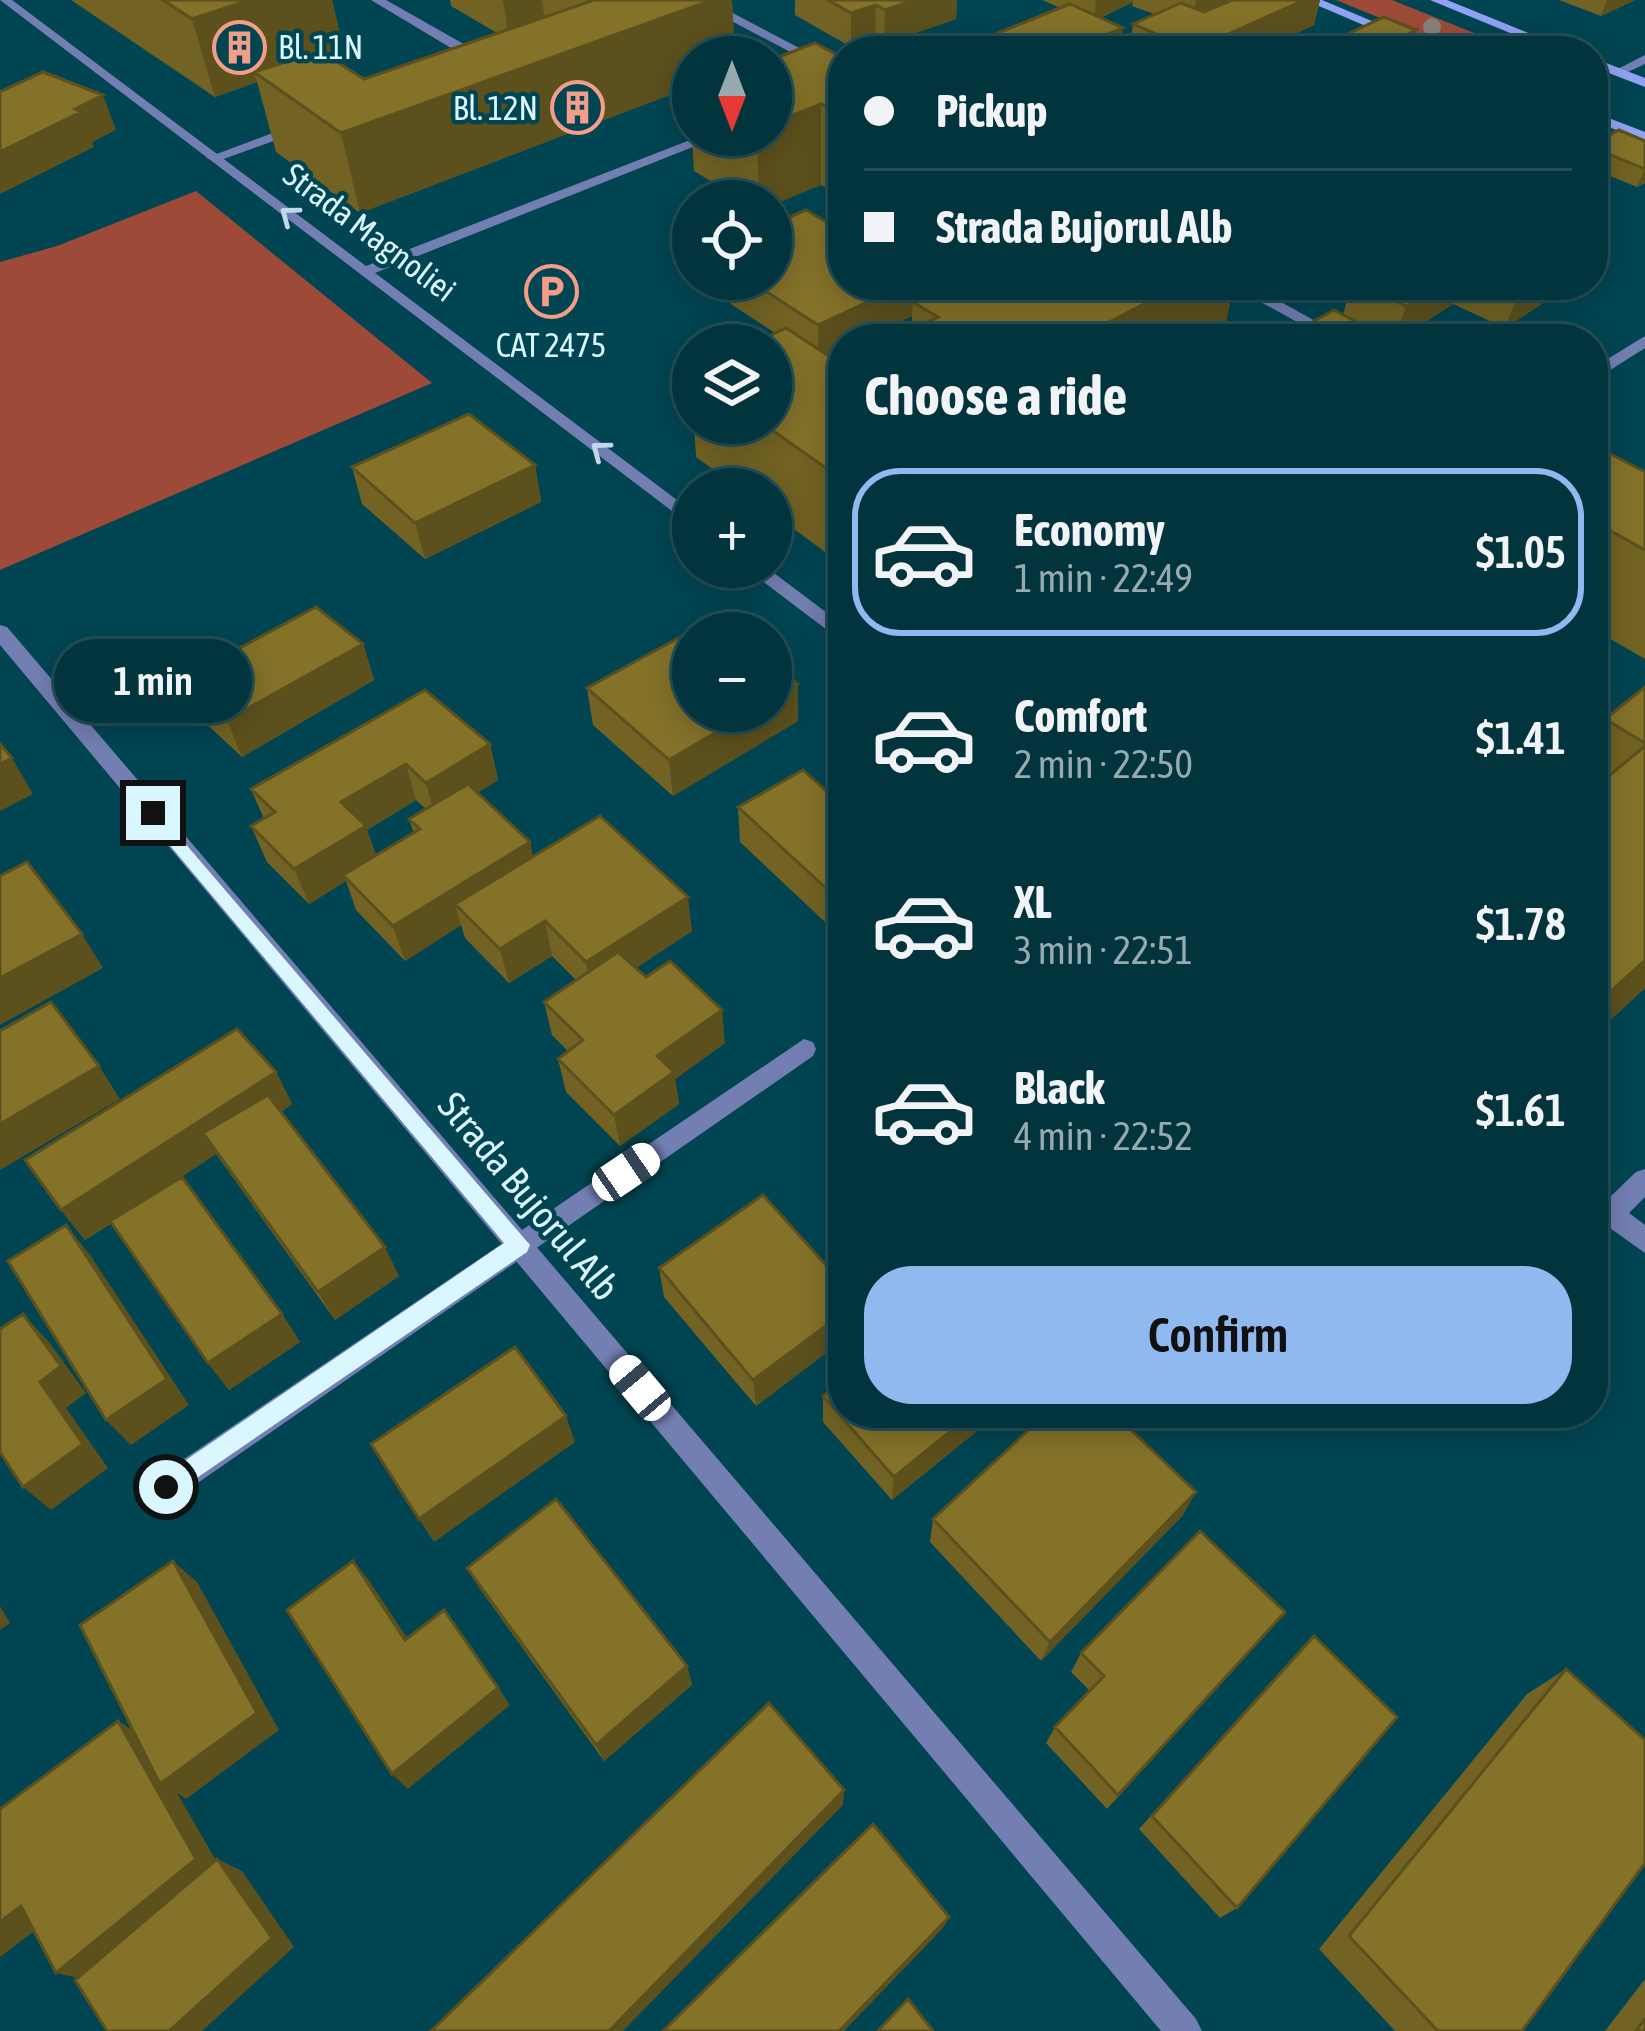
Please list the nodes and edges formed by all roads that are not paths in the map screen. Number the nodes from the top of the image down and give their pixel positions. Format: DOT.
graph roads {
  1 [pos="4,0"];
  2 [pos="377,0"];
  3 [pos="698,0"];
  4 [pos="1311,0"];
  5 [pos="1436,0"];
  6 [pos="19,11"];
  7 [pos="0,19"];
  8 [pos="1399,36"];
  9 [pos="1528,36"];
  10 [pos="1645,59"];
  11 [pos="828,68"];
  12 [pos="1608,68"];
  13 [pos="463,69"];
  14 [pos="1619,72"];
  15 [pos="1645,83"];
  16 [pos="828,91"];
  17 [pos="825,92"];
  18 [pos="317,121"];
  19 [pos="1608,122"];
  20 [pos="1645,137"];
  21 [pos="672,152"];
  22 [pos="213,158"];
  23 [pos="364,272"];
  24 [pos="1266,300"];
  25 [pos="1312,324"];
  26 [pos="1645,341"];
  27 [pos="1608,366"];
  28 [pos="672,505"];
  29 [pos="782,588"];
  30 [pos="828,623"];
  31 [pos="0,632"];
  32 [pos="804,1049"];
  33 [pos="1645,1180"];
  34 [pos="1608,1204"];
  35 [pos="1608,1213"];
  36 [pos="1645,1240"];
  37 [pos="519,1245"];
  38 [pos="166,1487"];
  39 [pos="1184,2031"];
  1 -- 6 [label="street, Strada Magnoliei"];
  2 -- 13 [label="street"];
  3 -- 11 [label="street"];
  4 -- 8 [label="main road"];
  5 -- 9 [label="main road"];
  6 -- 7 [label="street"];
  6 -- 22 [label="street, Strada Magnoliei"];
  10 -- 14 [label="street"];
  12 -- 14 [label="main road"];
  14 -- 15 [label="main road"];
  16 -- 17 [label="street"];
  18 -- 22 [label="street"];
  19 -- 20 [label="main road"];
  21 -- 23 [label="street"];
  23 -- 22 [label="street, Strada Magnoliei, one-way"];
  28 -- 23 [label="street, Strada Magnoliei, one-way"];
  24 -- 25 [label="street"];
  26 -- 27 [label="street"];
  29 -- 30 [label="street"];
  31 -- 37 [label="street, Strada Bujorul Alb"];
  32 -- 37 [label="street"];
  33 -- 34 [label="street"];
  35 -- 36 [label="street"];
  37 -- 38 [label="street"];
  37 -- 39 [label="street, Strada Bujorul Alb"];
}
